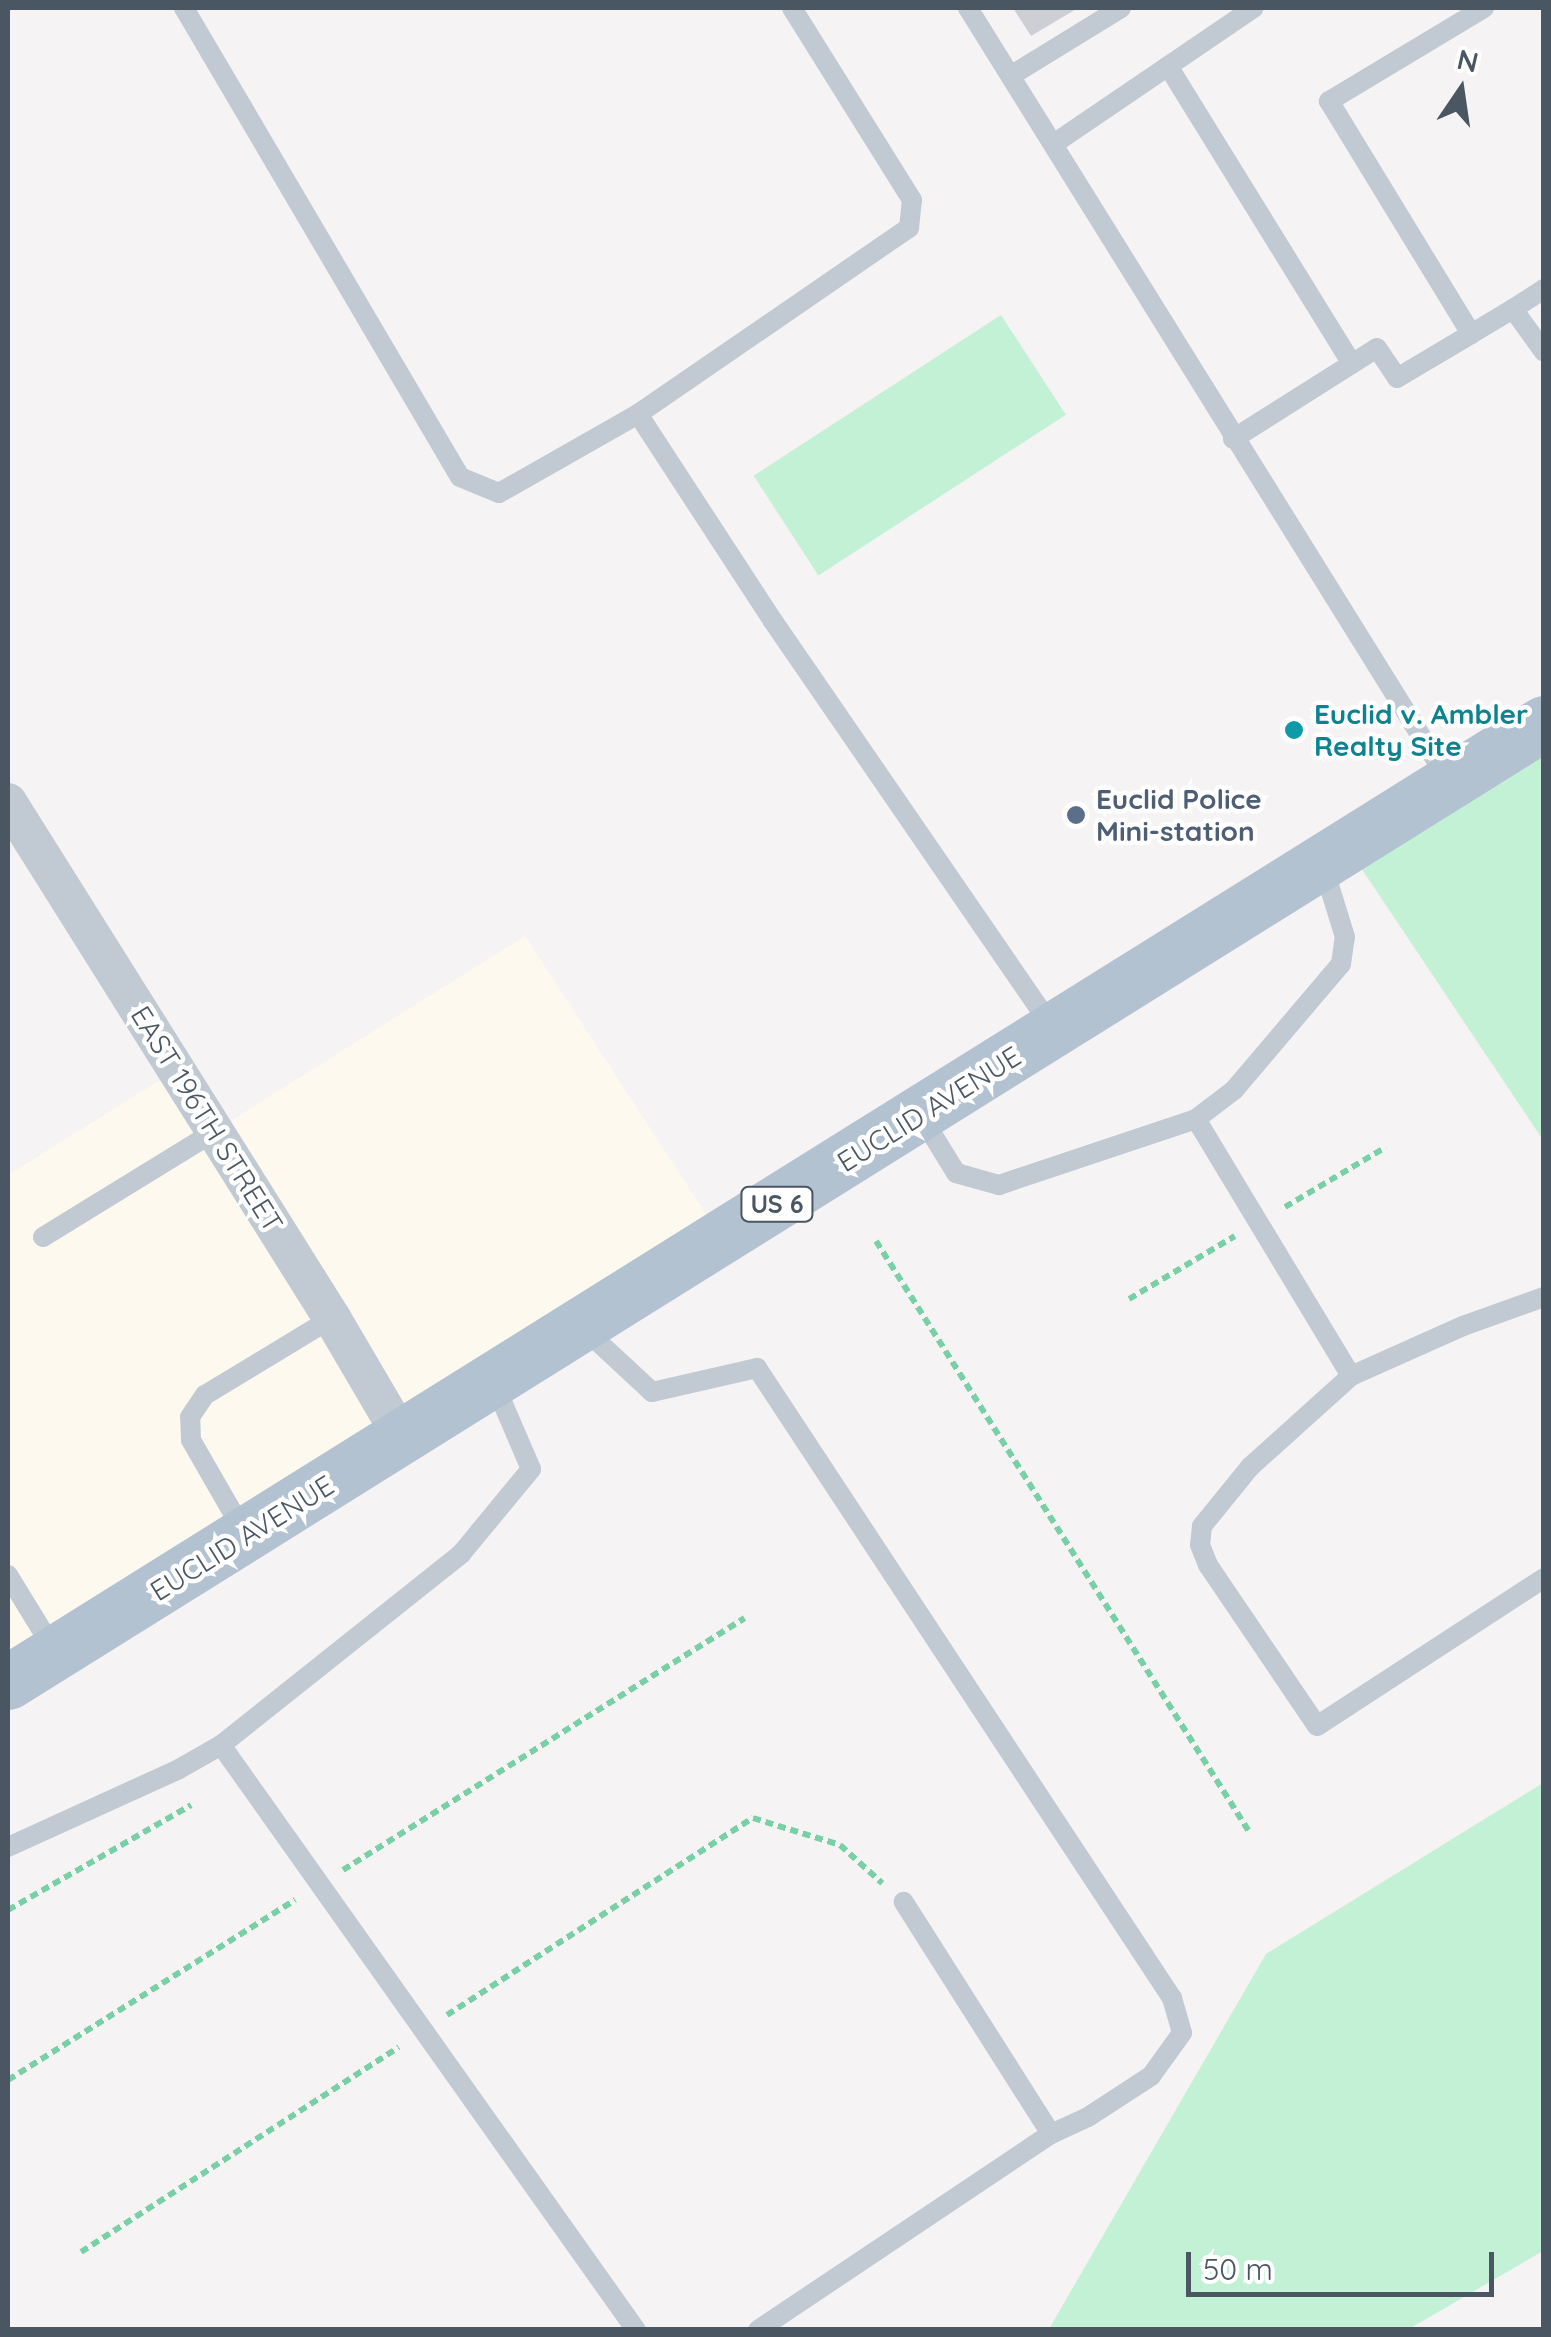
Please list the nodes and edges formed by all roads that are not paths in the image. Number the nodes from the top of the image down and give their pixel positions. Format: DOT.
graph roads {
  1 [pos="184,8"];
  2 [pos="792,8"];
  3 [pos="968,8"];
  4 [pos="1121,8"];
  5 [pos="1254,8"];
  6 [pos="1484,8"];
  7 [pos="1168,66"];
  8 [pos="1012,76"];
  9 [pos="1055,143"];
  10 [pos="1544,289"];
  11 [pos="1513,308"];
  12 [pos="1471,334"];
  13 [pos="1544,352"];
  14 [pos="1352,364"];
  15 [pos="638,414"];
  16 [pos="1233,439"];
  17 [pos="1544,723"];
  18 [pos="1450,782"];
  19 [pos="8,802"];
  20 [pos="1321,863"];
  21 [pos="1054,1030"];
  22 [pos="920,1114"];
  23 [pos="1196,1120"];
  24 [pos="215,1130"];
  25 [pos="44,1237"];
  26 [pos="1544,1297"];
  27 [pos="332,1318"];
  28 [pos="582,1327"];
  29 [pos="1350,1376"];
  30 [pos="494,1382"];
  31 [pos="403,1439"];
  32 [pos="246,1536"];
  33 [pos="8,1575"];
  34 [pos="1544,1578"];
  35 [pos="56,1652"];
  36 [pos="8,1682"];
  37 [pos="220,1746"];
  38 [pos="8,1847"];
  39 [pos="904,1902"];
  40 [pos="1052,2134"];
  41 [pos="636,2330"];
  42 [pos="758,2330"];
  1 -- 15 [label="lane"];
  2 -- 15 [label="lane"];
  3 -- 8 [label="lane"];
  4 -- 8 [label="lane"];
  5 -- 7 [label="lane"];
  6 -- 12 [label="lane"];
  7 -- 9 [label="lane"];
  7 -- 14 [label="lane"];
  8 -- 9 [label="lane"];
  9 -- 16 [label="lane"];
  10 -- 11 [label="lane"];
  11 -- 12 [label="lane"];
  11 -- 13 [label="lane"];
  12 -- 14 [label="lane"];
  14 -- 16 [label="lane"];
  15 -- 21 [label="lane"];
  16 -- 18 [label="lane"];
  17 -- 18 [label="main road, EUCLID AVENUE / US 6"];
  18 -- 20 [label="main road, EUCLID AVENUE / US 6"];
  19 -- 24 [label="street, EAST 196TH STREET"];
  20 -- 21 [label="main road, EUCLID AVENUE / US 6"];
  20 -- 23 [label="lane"];
  21 -- 22 [label="main road, EUCLID AVENUE / US 6"];
  22 -- 23 [label="lane"];
  22 -- 28 [label="main road, EUCLID AVENUE / US 6"];
  23 -- 29 [label="lane"];
  24 -- 25 [label="lane"];
  24 -- 27 [label="street, EAST 196TH STREET"];
  26 -- 29 [label="lane"];
  27 -- 31 [label="street, EAST 196TH STREET"];
  27 -- 32 [label="lane"];
  28 -- 30 [label="main road, EUCLID AVENUE / US 6"];
  28 -- 40 [label="lane"];
  29 -- 34 [label="lane"];
  30 -- 31 [label="main road, EUCLID AVENUE / US 6"];
  30 -- 37 [label="lane"];
  31 -- 32 [label="main road, EUCLID AVENUE / US 6"];
  32 -- 35 [label="main road, EUCLID AVENUE / US 6"];
  33 -- 35 [label="lane"];
  35 -- 36 [label="main road, EUCLID AVENUE / US 6"];
  37 -- 38 [label="lane"];
  37 -- 41 [label="lane"];
  39 -- 40 [label="lane"];
  40 -- 42 [label="lane"];
}
